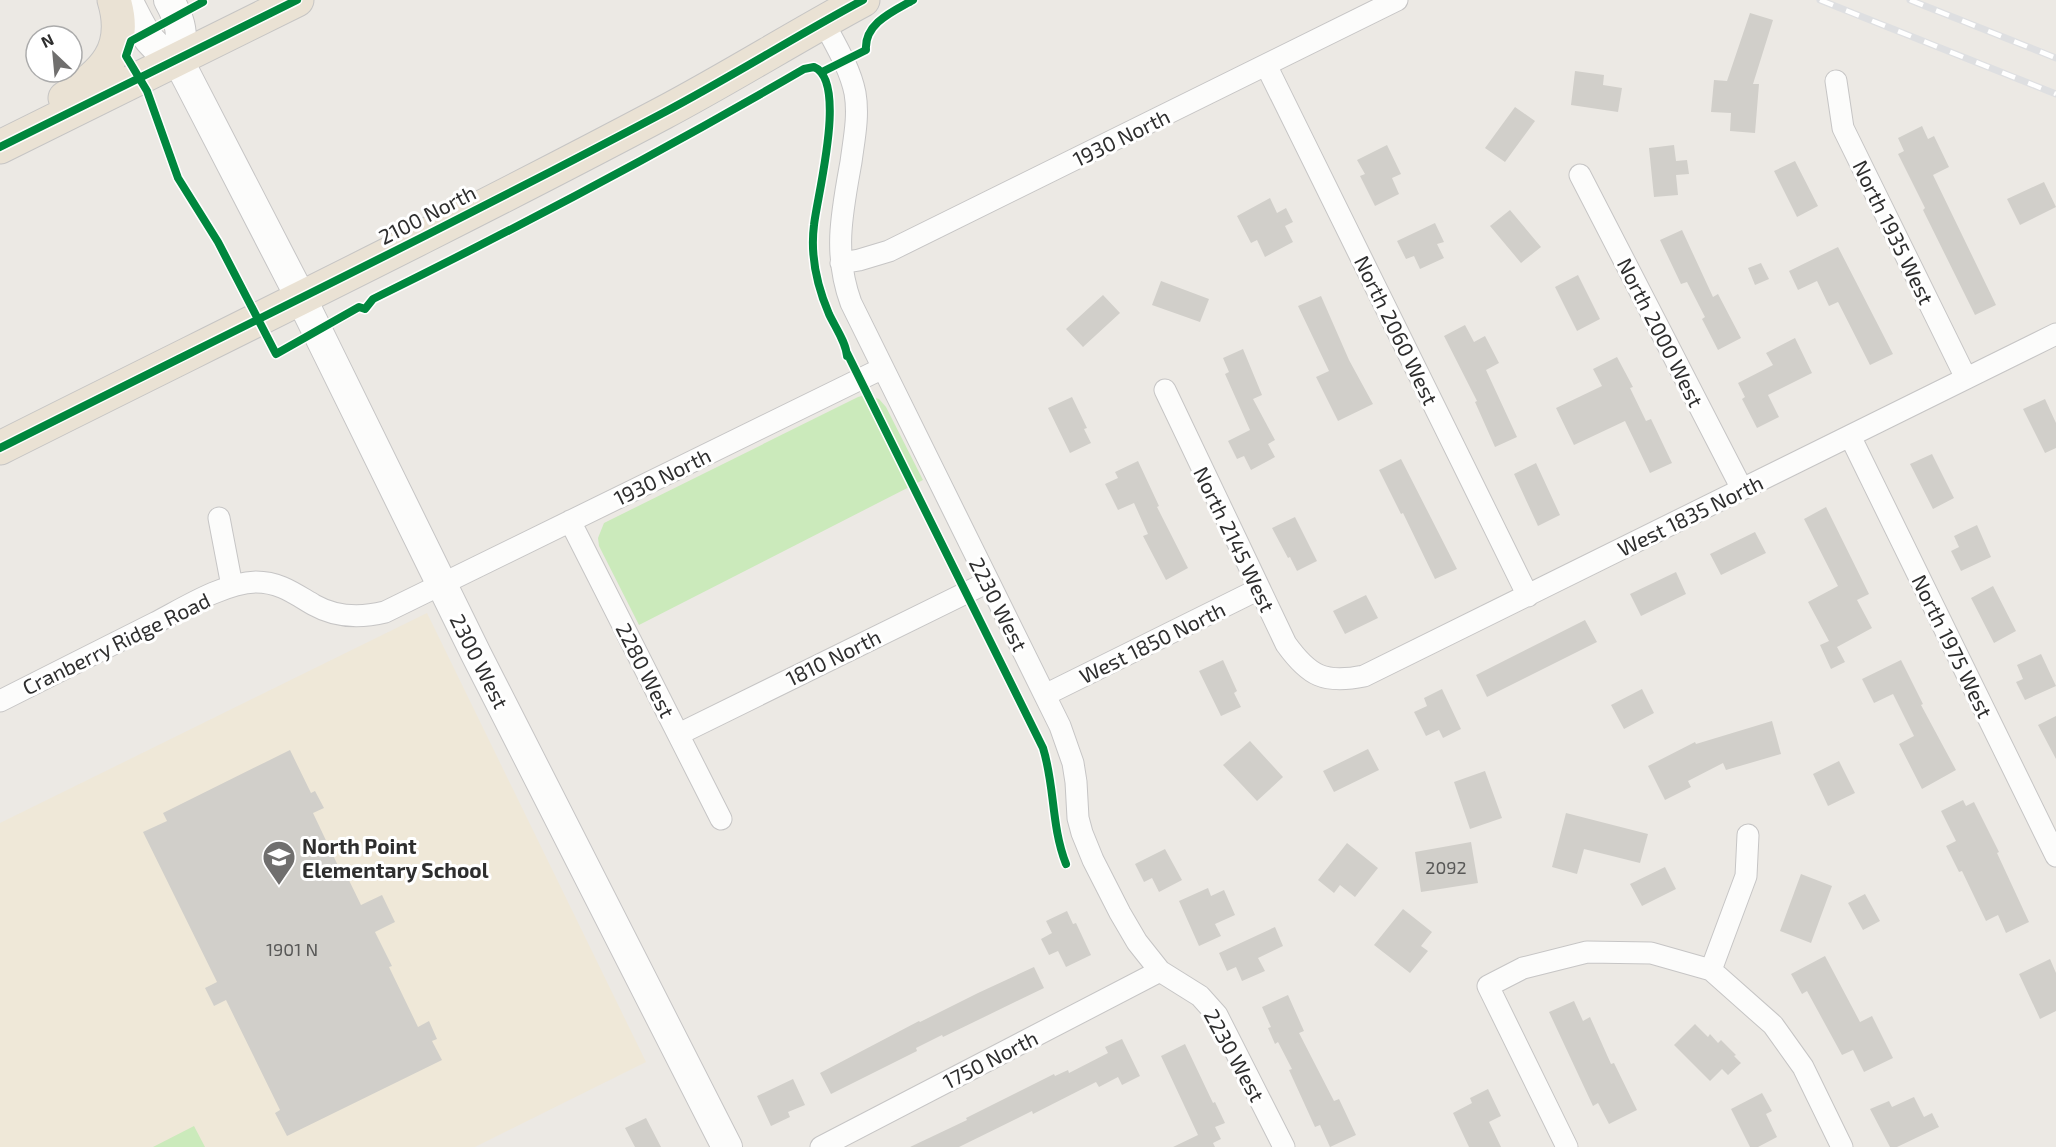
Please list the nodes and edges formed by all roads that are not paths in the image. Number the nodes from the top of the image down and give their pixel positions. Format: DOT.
graph roads {
  1 [pos="114,0"];
  2 [pos="127,0"];
  3 [pos="169,0"];
  4 [pos="297,0"];
  5 [pos="863,0"];
  6 [pos="1397,0"];
  7 [pos="823,21"];
  8 [pos="177,58"];
  9 [pos="1266,65"];
  10 [pos="1836,81"];
  11 [pos="0,133"];
  12 [pos="0,147"];
  13 [pos="1580,175"];
  14 [pos="840,262"];
  15 [pos="301,298"];
  16 [pos="2056,334"];
  17 [pos="883,369"];
  18 [pos="1966,378"];
  19 [pos="1165,390"];
  20 [pos="1850,435"];
  21 [pos="0,448"];
  22 [pos="1742,489"];
  23 [pos="219,518"];
  24 [pos="570,521"];
  25 [pos="988,582"];
  26 [pos="441,583"];
  27 [pos="232,586"];
  28 [pos="1259,589"];
  29 [pos="1528,596"];
  30 [pos="1320,677"];
  31 [pos="1045,695"];
  32 [pos="0,701"];
  33 [pos="679,734"];
  34 [pos="721,819"];
  35 [pos="1748,835"];
  36 [pos="2056,856"];
  37 [pos="1160,970"];
  38 [pos="1711,970"];
  39 [pos="727,1147"];
  40 [pos="821,1147"];
  41 [pos="1284,1147"];
  42 [pos="1567,1147"];
  43 [pos="1842,1147"];
  1 -- 11 [label="highway"];
  2 -- 8 [label="main road"];
  3 -- 8 [label="main road"];
  4 -- 8 [label="highway"];
  5 -- 7 [label="highway, 2100 North"];
  6 -- 9 [label="street, 1930 North"];
  7 -- 14 [label="street, 2230 West"];
  7 -- 15 [label="highway, 2100 North"];
  8 -- 12 [label="highway"];
  8 -- 15 [label="main road, 2300 West"];
  9 -- 14 [label="street, 1930 North"];
  9 -- 29 [label="street, North 2060 West"];
  10 -- 18 [label="street, North 1935 West"];
  13 -- 22 [label="street, North 2000 West"];
  14 -- 17 [label="street, 2230 West"];
  15 -- 21 [label="highway, 2100 North"];
  15 -- 26 [label="main road, 2300 West"];
  16 -- 18 [label="street, West 1835 North"];
  17 -- 24 [label="street, 1930 North"];
  17 -- 25 [label="street, 2230 West"];
  18 -- 20 [label="street, West 1835 North"];
  19 -- 28 [label="street, North 2145 West"];
  20 -- 22 [label="street, West 1835 North"];
  20 -- 36 [label="street, North 1975 West"];
  22 -- 29 [label="street, West 1835 North"];
  23 -- 27 [label="street, Cranberry Ridge Road"];
  24 -- 26 [label="street, 1930 North"];
  24 -- 33 [label="street, 2280 West"];
  25 -- 31 [label="street, 2230 West"];
  25 -- 33 [label="street, 1810 North"];
  26 -- 27 [label="street, Cranberry Ridge Road"];
  26 -- 39 [label="main road, 2300 West"];
  27 -- 32 [label="street, Cranberry Ridge Road"];
  28 -- 30 [label="street, North 2145 West"];
  28 -- 31 [label="street, West 1850 North"];
  29 -- 30 [label="street, West 1835 North"];
  31 -- 37 [label="street, 2230 West"];
  33 -- 34 [label="street, 2280 West"];
  35 -- 38 [label="street"];
  37 -- 40 [label="street, 1750 North"];
  37 -- 41 [label="street, 2230 West"];
  38 -- 42 [label="street"];
  38 -- 43 [label="street"];
}
